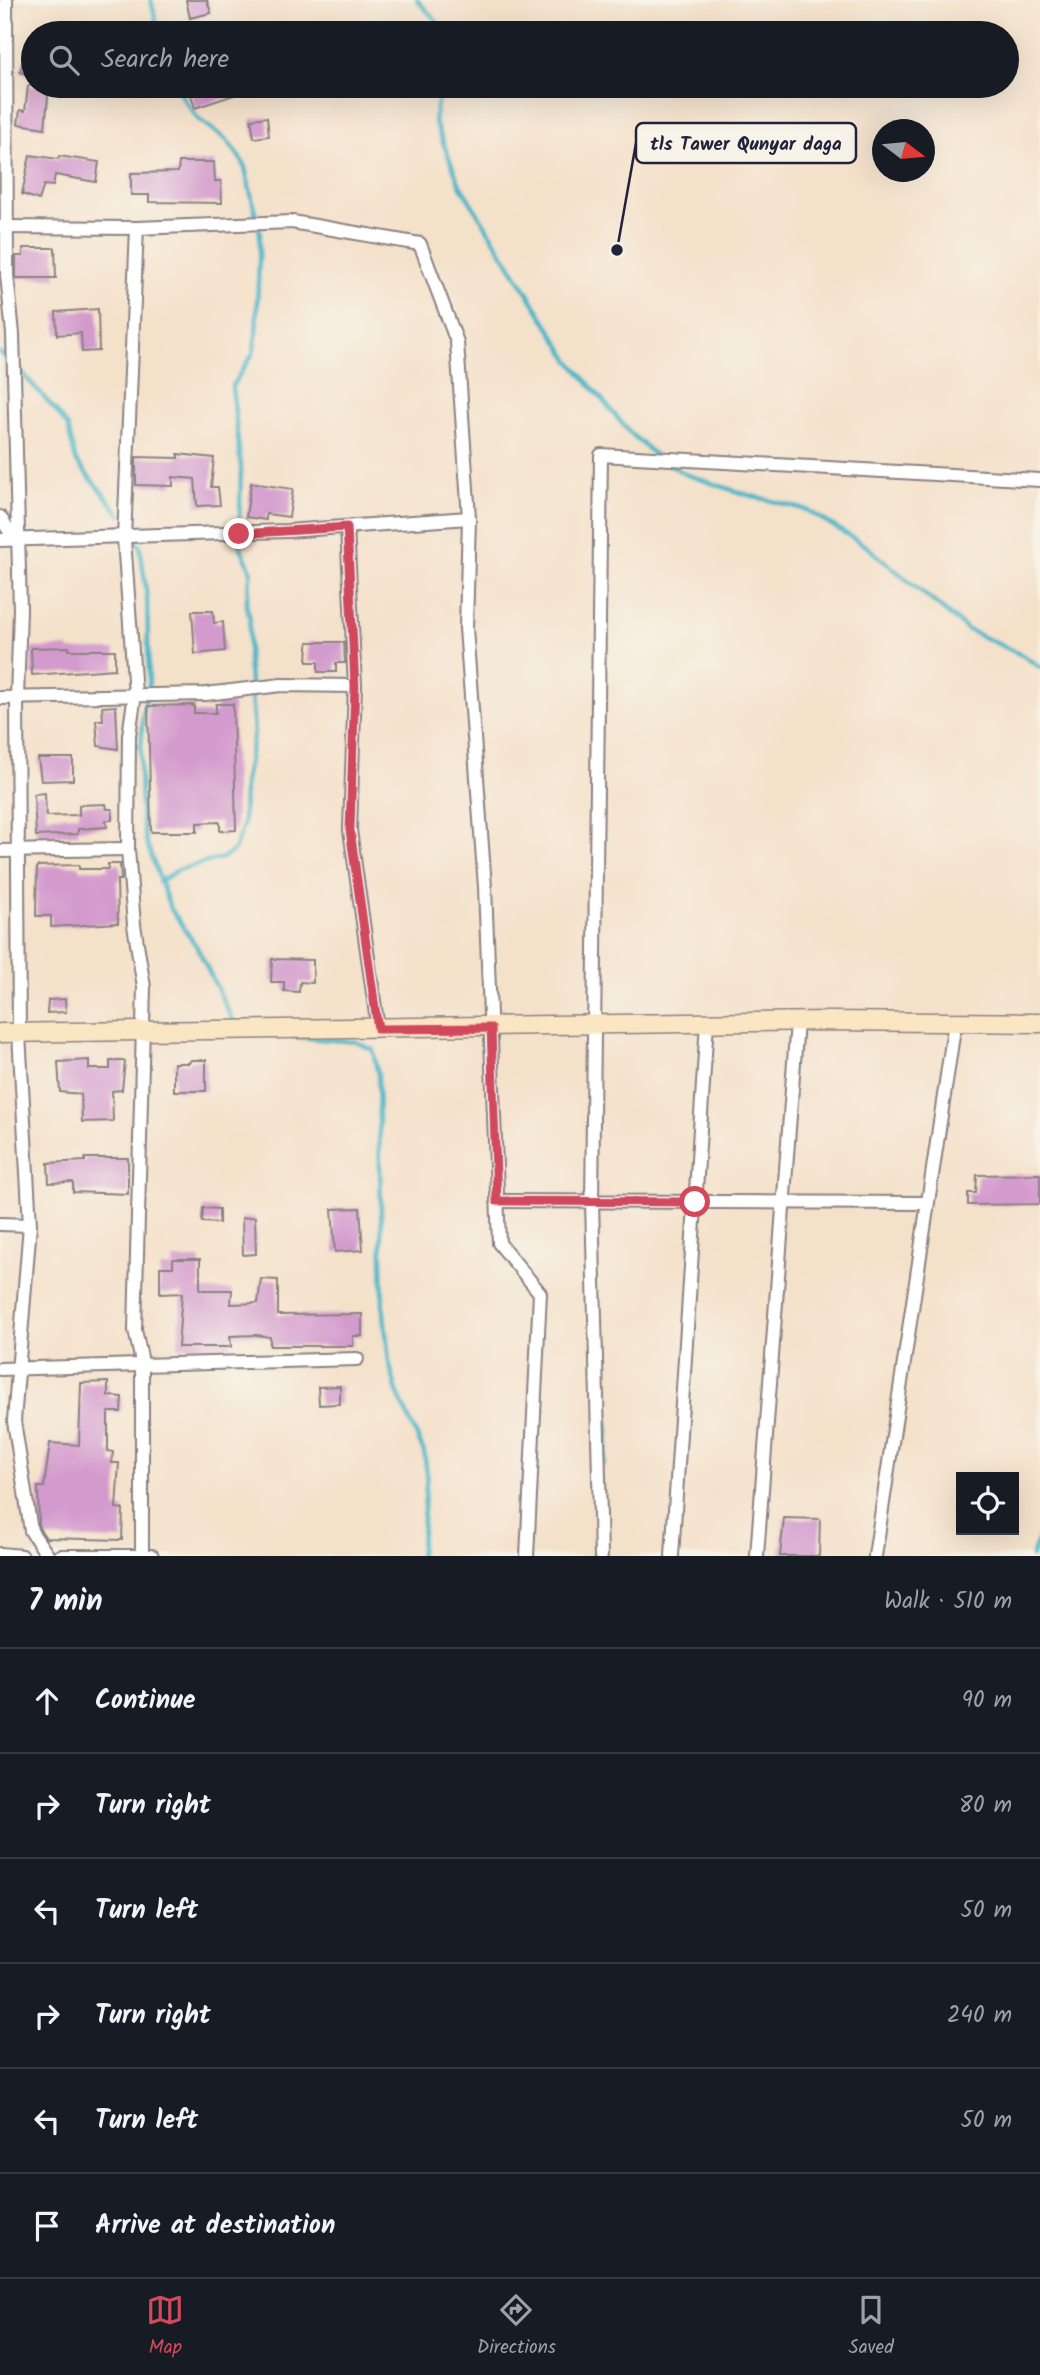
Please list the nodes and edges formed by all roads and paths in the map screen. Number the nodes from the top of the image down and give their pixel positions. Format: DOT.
graph roads {
  1 [pos="6,0"];
  2 [pos="4,228"];
  3 [pos="137,228"];
  4 [pos="1040,480"];
  5 [pos="0,517"];
  6 [pos="469,518"];
  7 [pos="347,527"];
  8 [pos="124,539"];
  9 [pos="0,540"];
  10 [pos="16,541"];
  11 [pos="355,686"];
  12 [pos="135,694"];
  13 [pos="0,698"];
  14 [pos="17,698"];
  15 [pos="128,849"];
  16 [pos="18,850"];
  17 [pos="0,851"];
  18 [pos="797,1021"];
  19 [pos="955,1022"];
  20 [pos="707,1023"];
  21 [pos="1040,1023"];
  22 [pos="595,1024"];
  23 [pos="491,1028"];
  24 [pos="378,1029"];
  25 [pos="143,1030"];
  26 [pos="0,1033"];
  27 [pos="19,1034"];
  28 [pos="497,1201"];
  29 [pos="592,1202"];
  30 [pos="695,1202"];
  31 [pos="784,1202"];
  32 [pos="928,1203"];
  33 [pos="0,1224"];
  34 [pos="30,1225"];
  35 [pos="356,1359"];
  36 [pos="142,1363"];
  37 [pos="0,1369"];
  38 [pos="16,1369"];
  39 [pos="0,1554"];
  40 [pos="147,1555"];
  41 [pos="22,1556"];
  42 [pos="48,1556"];
  43 [pos="60,1556"];
  44 [pos="527,1556"];
  45 [pos="601,1556"];
  46 [pos="672,1556"];
  47 [pos="757,1556"];
  48 [pos="875,1556"];
  1 -- 2 [label="street"];
  2 -- 3 [label="street"];
  2 -- 10 [label="street"];
  3 -- 6 [label="street"];
  3 -- 8 [label="street"];
  4 -- 22 [label="street"];
  5 -- 10 [label="street"];
  6 -- 7 [label="street"];
  6 -- 23 [label="street"];
  7 -- 8 [label="street"];
  7 -- 11 [label="street"];
  8 -- 10 [label="street"];
  8 -- 12 [label="street"];
  9 -- 10 [label="street"];
  10 -- 14 [label="street"];
  11 -- 12 [label="street"];
  11 -- 24 [label="street"];
  12 -- 14 [label="street"];
  12 -- 15 [label="street"];
  13 -- 14 [label="street"];
  14 -- 16 [label="street"];
  15 -- 16 [label="street"];
  15 -- 25 [label="street"];
  16 -- 17 [label="street"];
  16 -- 27 [label="street"];
  18 -- 19 [label="street"];
  18 -- 20 [label="street"];
  18 -- 31 [label="street"];
  19 -- 21 [label="street"];
  19 -- 32 [label="street"];
  20 -- 22 [label="street"];
  20 -- 30 [label="street"];
  22 -- 23 [label="street"];
  22 -- 29 [label="street"];
  23 -- 24 [label="street"];
  23 -- 28 [label="street"];
  24 -- 25 [label="street"];
  25 -- 27 [label="street"];
  25 -- 36 [label="street"];
  26 -- 27 [label="street"];
  27 -- 34 [label="street"];
  28 -- 29 [label="street"];
  28 -- 44 [label="street"];
  29 -- 30 [label="street"];
  29 -- 45 [label="street"];
  30 -- 31 [label="street"];
  30 -- 46 [label="street"];
  31 -- 32 [label="street"];
  31 -- 47 [label="street"];
  32 -- 48 [label="street"];
  33 -- 34 [label="street"];
  34 -- 38 [label="street"];
  35 -- 36 [label="street"];
  36 -- 38 [label="street"];
  36 -- 40 [label="street"];
  37 -- 38 [label="street"];
  38 -- 42 [label="street"];
  39 -- 41 [label="street"];
  40 -- 43 [label="street"];
}
